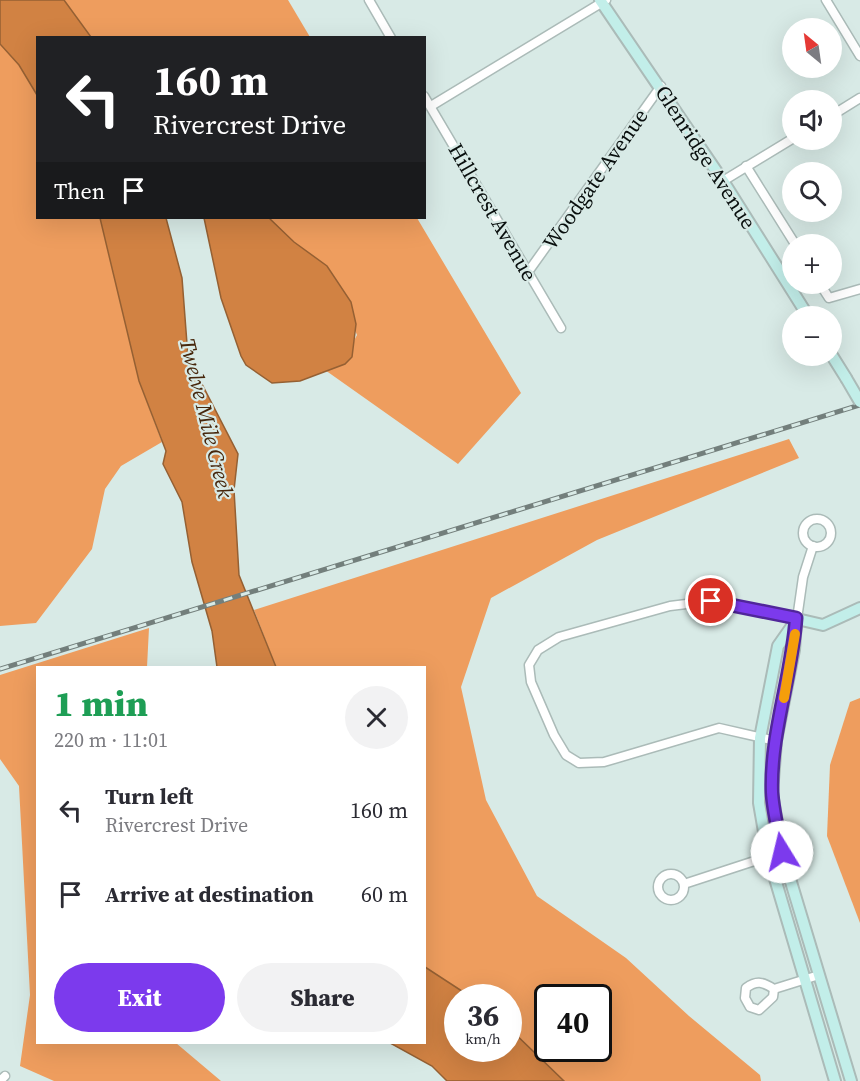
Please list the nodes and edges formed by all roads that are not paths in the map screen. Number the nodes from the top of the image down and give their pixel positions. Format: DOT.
graph roads {
  1 [pos="369,0"];
  2 [pos="826,0"];
  3 [pos="603,1"];
  4 [pos="390,36"];
  5 [pos="860,56"];
  6 [pos="661,86"];
  7 [pos="860,98"];
  8 [pos="426,99"];
  9 [pos="431,106"];
  10 [pos="842,109"];
  11 [pos="782,145"];
  12 [pos="746,166"];
  13 [pos="723,181"];
  14 [pos="789,234"];
  15 [pos="528,272"];
  16 [pos="860,289"];
  17 [pos="826,294"];
  18 [pos="801,306"];
  19 [pos="561,328"];
  20 [pos="838,366"];
  21 [pos="860,402"];
  22 [pos="813,546"];
  23 [pos="860,608"];
  24 [pos="796,618"];
  25 [pos="760,738"];
  26 [pos="776,741"];
  27 [pos="782,852"];
  28 [pos="768,855"];
  29 [pos="684,884"];
  30 [pos="819,975"];
  31 [pos="805,979"];
  32 [pos="774,989"];
  33 [pos="835,1081"];
  34 [pos="851,1081"];
  1 -- 4 [label="street"];
  2 -- 5 [label="street"];
  3 -- 6 [label="street, Glenridge Avenue"];
  3 -- 9 [label="street"];
  6 -- 13 [label="street, Glenridge Avenue"];
  6 -- 15 [label="street, Woodgate Avenue"];
  7 -- 10 [label="street"];
  8 -- 9 [label="street, Hillcrest Avenue"];
  9 -- 15 [label="street, Hillcrest Avenue"];
  11 -- 12 [label="street"];
  12 -- 13 [label="street"];
  12 -- 14 [label="street"];
  13 -- 18 [label="street, Glenridge Avenue"];
  15 -- 19 [label="street, Hillcrest Avenue"];
  16 -- 17 [label="street"];
  20 -- 21 [label="street, bridge"];
  22 -- 24 [label="street"];
  23 -- 24 [label="street"];
  24 -- 25 [label="street"];
  24 -- 25 [label="street"];
  24 -- 26 [label="street"];
  25 -- 26 [label="street"];
  25 -- 28 [label="street"];
  26 -- 27 [label="street"];
  27 -- 28 [label="street"];
  27 -- 30 [label="street"];
  28 -- 29 [label="street"];
  28 -- 31 [label="street"];
  30 -- 31 [label="street"];
  30 -- 34 [label="street"];
  31 -- 32 [label="street"];
  31 -- 33 [label="street"];
}
